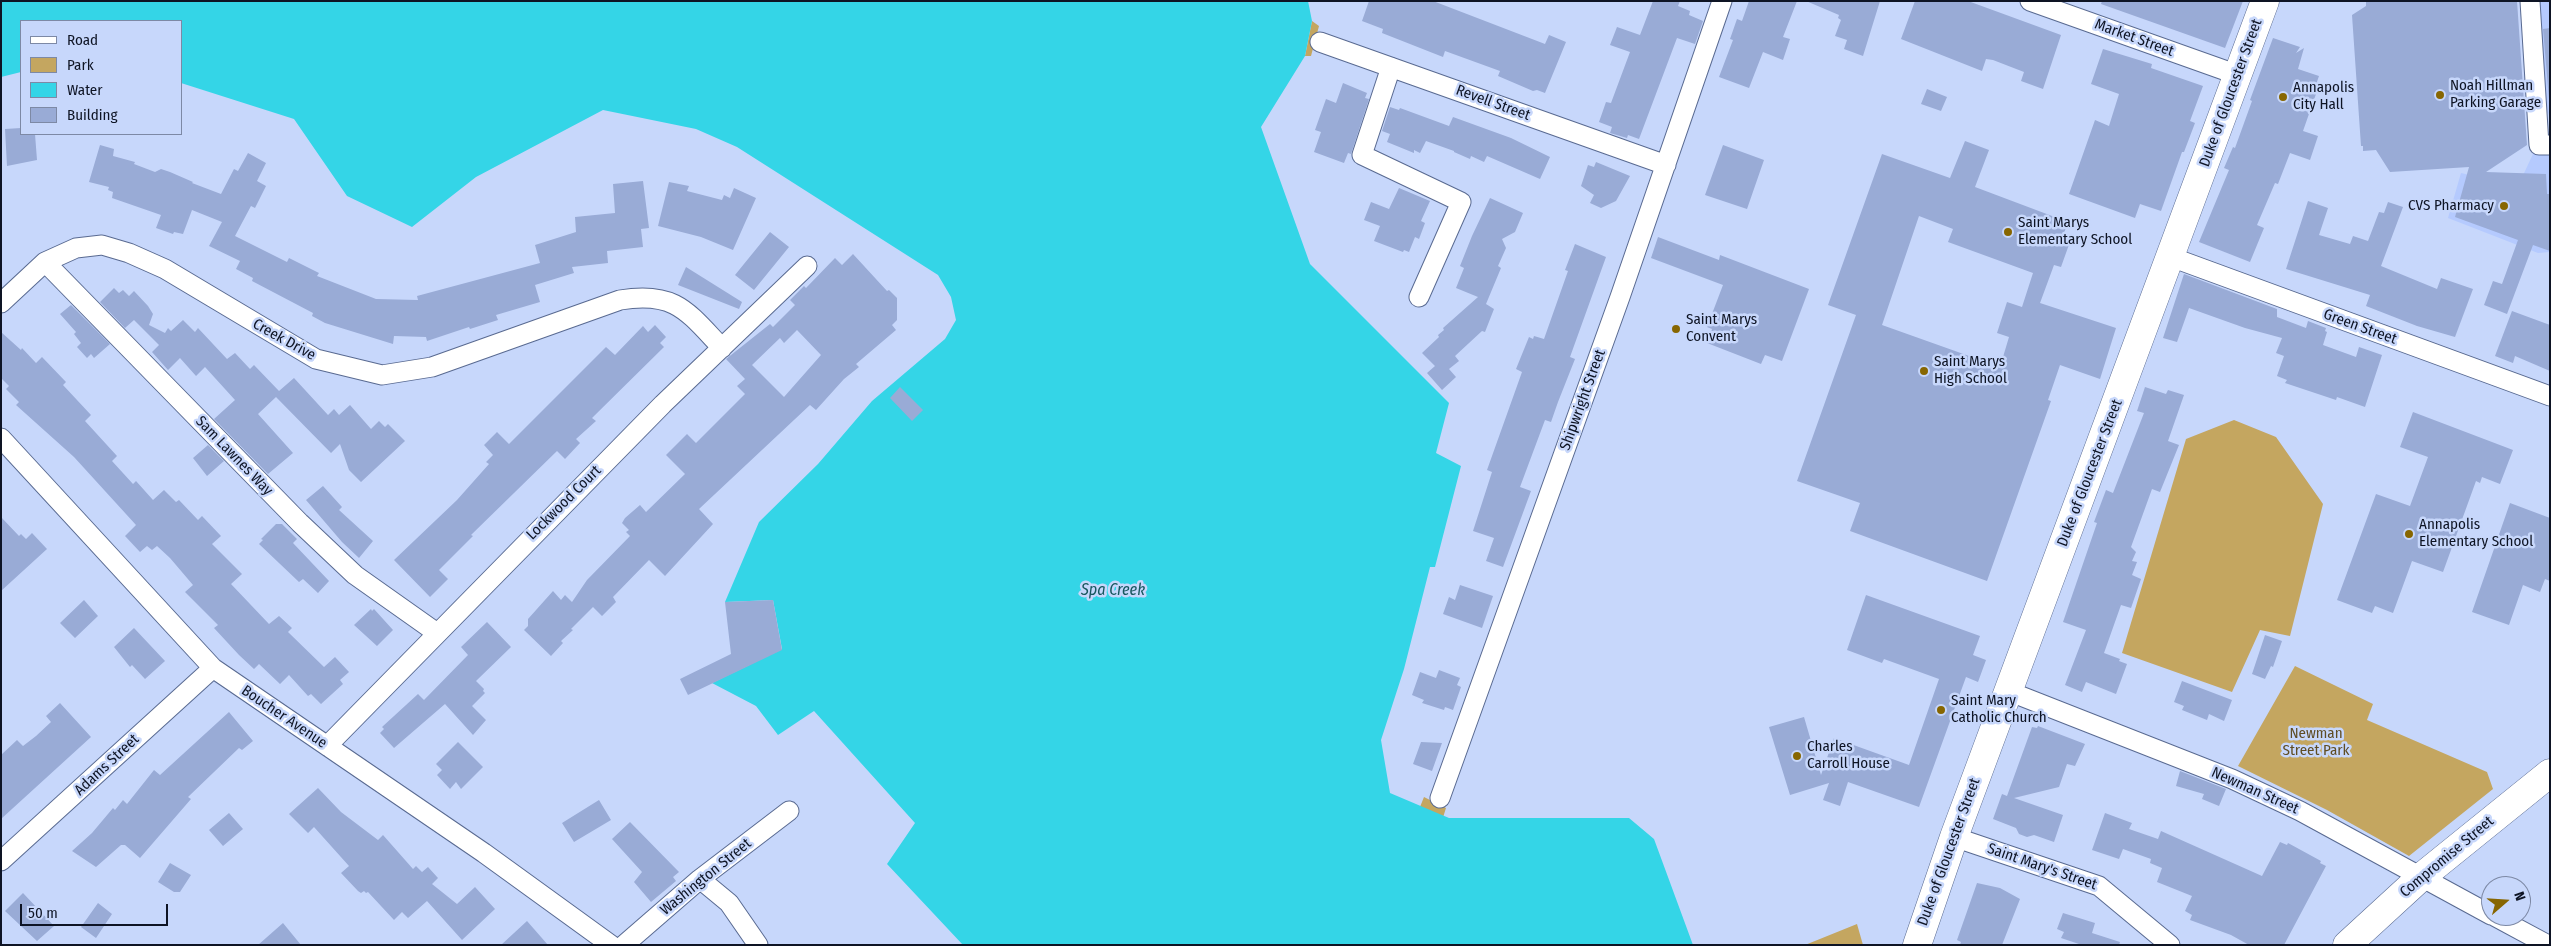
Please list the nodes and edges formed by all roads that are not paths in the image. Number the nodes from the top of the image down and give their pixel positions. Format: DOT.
graph roads {
  1 [pos="1722,1"];
  2 [pos="2030,1"];
  3 [pos="2265,1"];
  4 [pos="2530,1"];
  5 [pos="1320,42"];
  6 [pos="1391,67"];
  7 [pos="2238,75"];
  8 [pos="2550,145"];
  9 [pos="1666,165"];
  10 [pos="2171,257"];
  11 [pos="45,262"];
  12 [pos="807,266"];
  13 [pos="1419,297"];
  14 [pos="1,303"];
  15 [pos="722,348"];
  16 [pos="2550,396"];
  17 [pos="1,438"];
  18 [pos="437,633"];
  19 [pos="213,668"];
  20 [pos="2008,691"];
  21 [pos="327,746"];
  22 [pos="2550,774"];
  23 [pos="1440,798"];
  24 [pos="789,811"];
  25 [pos="1954,837"];
  26 [pos="1,861"];
  27 [pos="2420,878"];
  28 [pos="700,879"];
  29 [pos="2481,909"];
  30 [pos="2513,926"];
  31 [pos="611,945"];
  32 [pos="624,945"];
  33 [pos="758,945"];
  34 [pos="1917,945"];
  35 [pos="2170,945"];
  36 [pos="2347,945"];
  37 [pos="2548,945"];
  1 -- 9 [label="street, Shipwright Street"];
  2 -- 7 [label="street, Market Street"];
  3 -- 7 [label="main road, Duke of Gloucester Street"];
  4 -- 8 [label="street"];
  5 -- 6 [label="street, Revell Street"];
  6 -- 9 [label="street, Revell Street"];
  6 -- 13 [label="street"];
  7 -- 10 [label="main road, Duke of Gloucester Street"];
  9 -- 23 [label="street, Shipwright Street"];
  10 -- 16 [label="street, Green Street"];
  10 -- 20 [label="main road, Duke of Gloucester Street"];
  11 -- 14 [label="street, Creek Drive"];
  11 -- 15 [label="street, Creek Drive"];
  11 -- 18 [label="street, Sam Lawnes Way"];
  12 -- 15 [label="street, Lockwood Court"];
  15 -- 18 [label="street, Lockwood Court"];
  17 -- 19 [label="street, Boucher Avenue"];
  18 -- 21 [label="street, Lockwood Court"];
  19 -- 21 [label="street, Boucher Avenue"];
  19 -- 26 [label="street, Adams Street"];
  20 -- 25 [label="main road, Duke of Gloucester Street"];
  20 -- 27 [label="street, Newman Street"];
  21 -- 31 [label="street, Boucher Avenue"];
  22 -- 27 [label="main road, Compromise Street"];
  24 -- 28 [label="street, Washington Street"];
  25 -- 34 [label="main road, Duke of Gloucester Street"];
  25 -- 35 [label="street, Saint Mary's Street"];
  27 -- 29 [label="street, Newman Street"];
  27 -- 36 [label="main road, Compromise Street"];
  28 -- 32 [label="street, Washington Street"];
  28 -- 33 [label="street"];
  30 -- 37 [label="street, Newman Street"];
}
